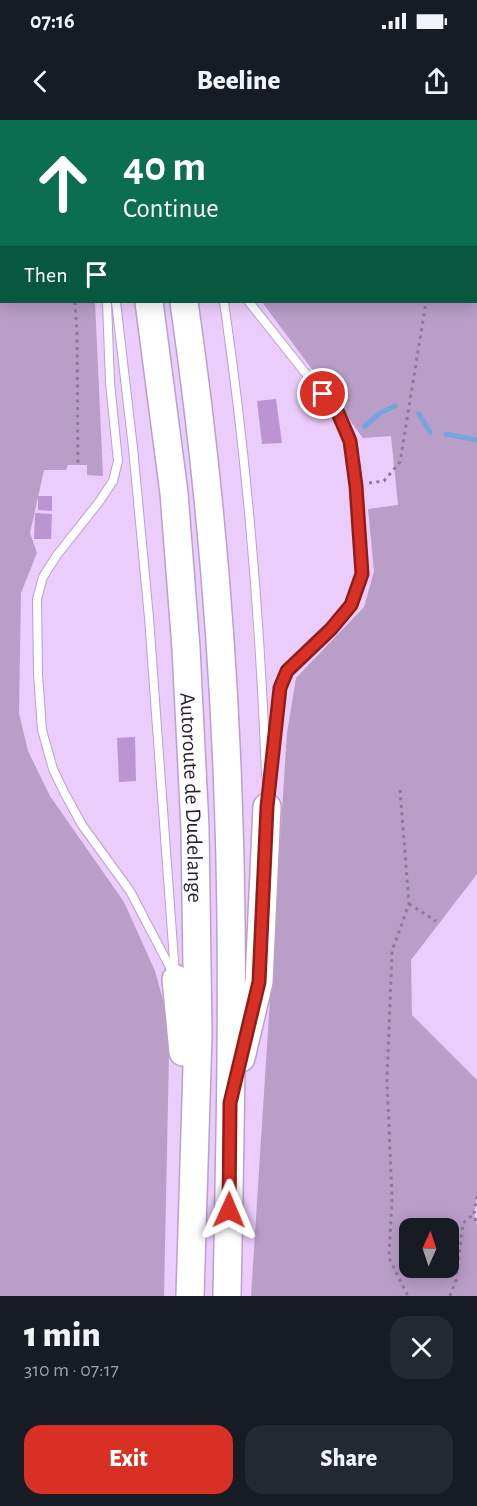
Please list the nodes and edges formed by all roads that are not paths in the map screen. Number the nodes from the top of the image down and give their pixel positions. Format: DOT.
graph roads {
  1 [pos="107,303"];
  2 [pos="116,303"];
  3 [pos="149,303"];
  4 [pos="184,303"];
  5 [pos="224,303"];
  6 [pos="250,303"];
  7 [pos="267,807"];
  8 [pos="176,979"];
  9 [pos="230,1103"];
  10 [pos="194,1133"];
  11 [pos="190,1296"];
  12 [pos="227,1296"];
  1 -- 8 [label="lane"];
  2 -- 8 [label="lane"];
  3 -- 10 [label="highway, Autoroute de Dudelange"];
  4 -- 9 [label="highway, Autoroute de Dudelange"];
  5 -- 7 [label="lane"];
  6 -- 7 [label="lane"];
  7 -- 9 [label="highway"];
  8 -- 10 [label="highway"];
  9 -- 12 [label="highway, Autoroute de Dudelange"];
  10 -- 11 [label="highway, Autoroute de Dudelange"];
}
